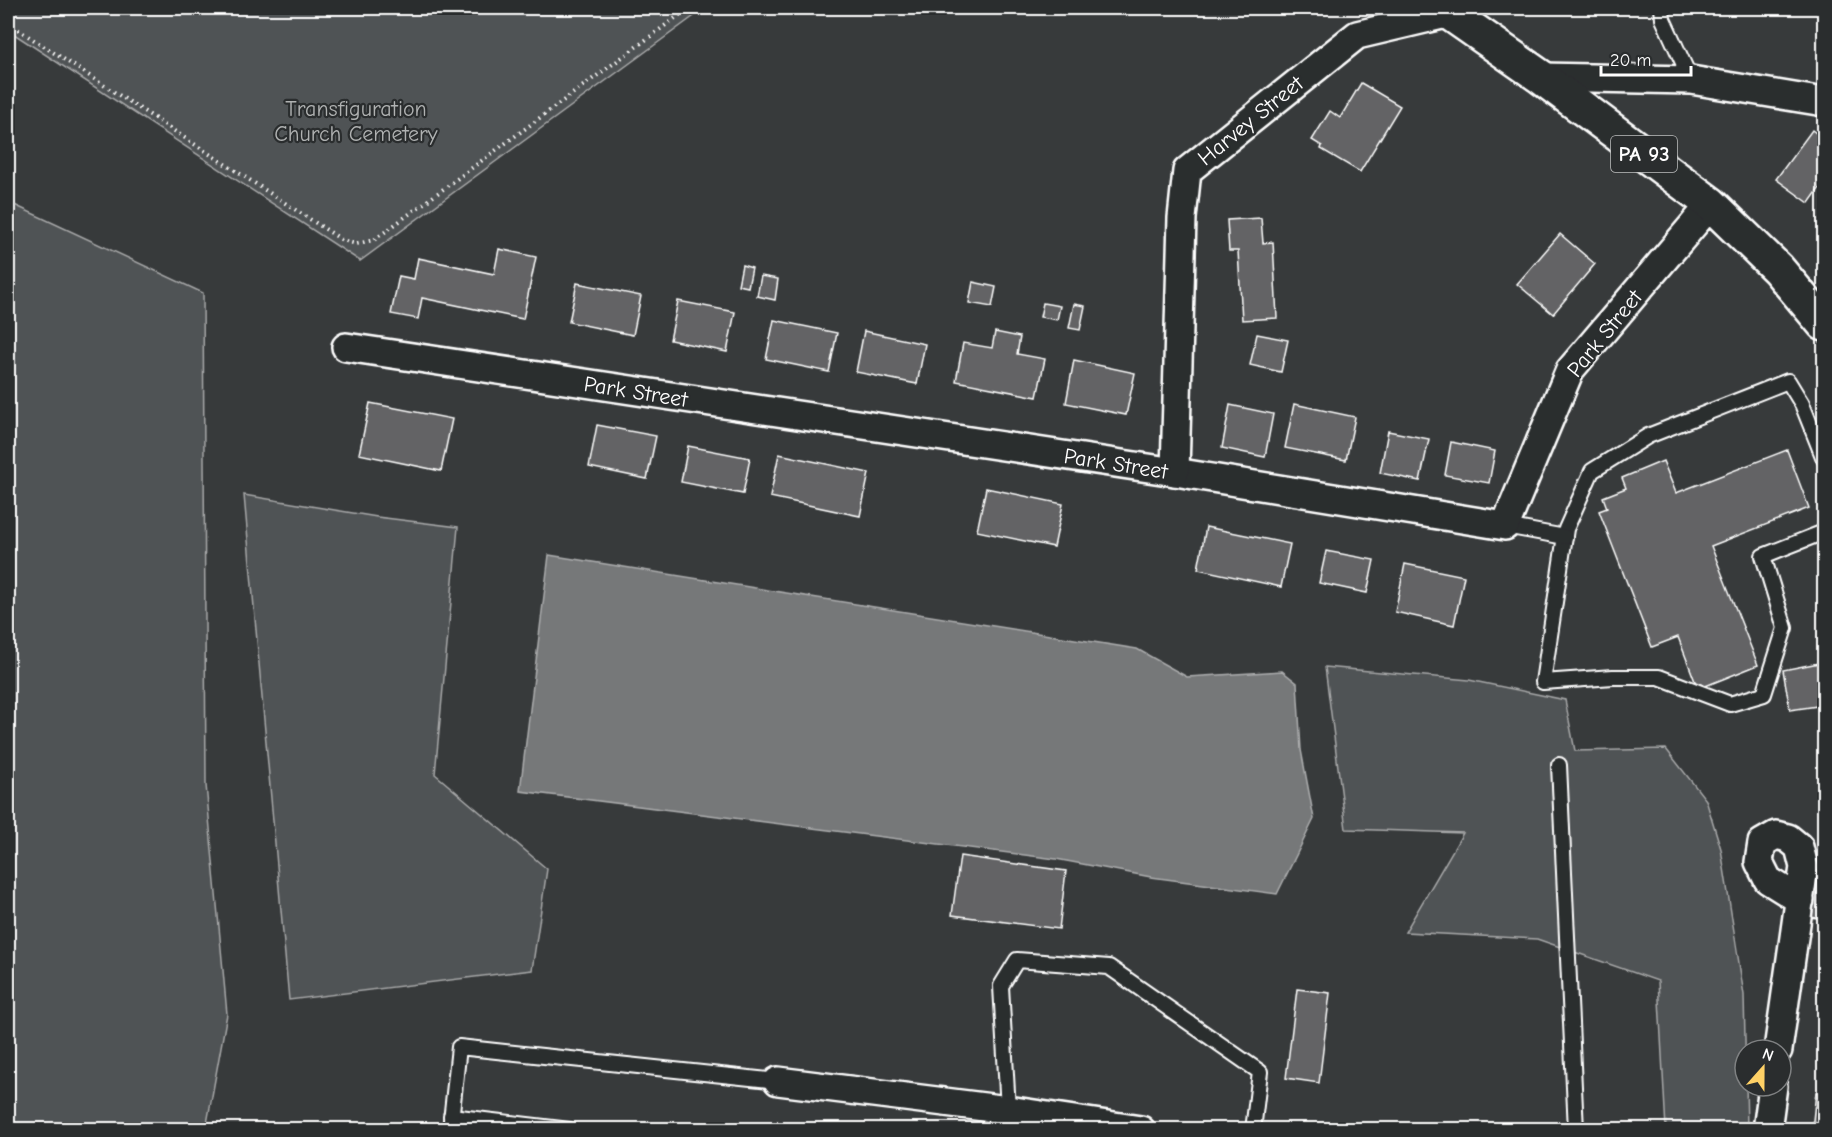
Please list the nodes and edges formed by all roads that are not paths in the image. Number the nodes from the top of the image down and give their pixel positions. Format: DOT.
graph roads {
  1 [pos="1662,8"];
  2 [pos="1448,9"];
  3 [pos="1541,76"];
  4 [pos="1691,80"];
  5 [pos="1824,102"];
  6 [pos="1711,204"];
  7 [pos="1824,324"];
  8 [pos="345,347"];
  9 [pos="1824,459"];
  10 [pos="1175,472"];
  11 [pos="1504,526"];
  12 [pos="1824,532"];
  13 [pos="1565,537"];
  14 [pos="1559,765"];
  15 [pos="1800,900"];
  16 [pos="1781,1038"];
  17 [pos="778,1081"];
  18 [pos="1771,1098"];
  19 [pos="1007,1120"];
  20 [pos="450,1123"];
  21 [pos="1085,1126"];
  22 [pos="570,1130"];
  23 [pos="1141,1130"];
  24 [pos="1253,1130"];
  25 [pos="1576,1130"];
  26 [pos="1767,1130"];
  1 -- 4 [label="lane"];
  2 -- 3 [label="highway, PA 93"];
  2 -- 10 [label="street, Harvey Street"];
  3 -- 4 [label="street"];
  3 -- 6 [label="highway, PA 93"];
  4 -- 5 [label="street"];
  6 -- 7 [label="highway, PA 93"];
  6 -- 11 [label="street, Park Street"];
  8 -- 10 [label="street, Park Street"];
  9 -- 13 [label="lane"];
  10 -- 11 [label="street, Park Street"];
  11 -- 13 [label="lane"];
  12 -- 13 [label="lane"];
  14 -- 25 [label="lane"];
  15 -- 16 [label="street"];
  17 -- 19 [label="street"];
  17 -- 20 [label="lane"];
  18 -- 26 [label="street"];
  19 -- 21 [label="street"];
  19 -- 24 [label="lane"];
  20 -- 22 [label="lane"];
  21 -- 23 [label="street"];
}
